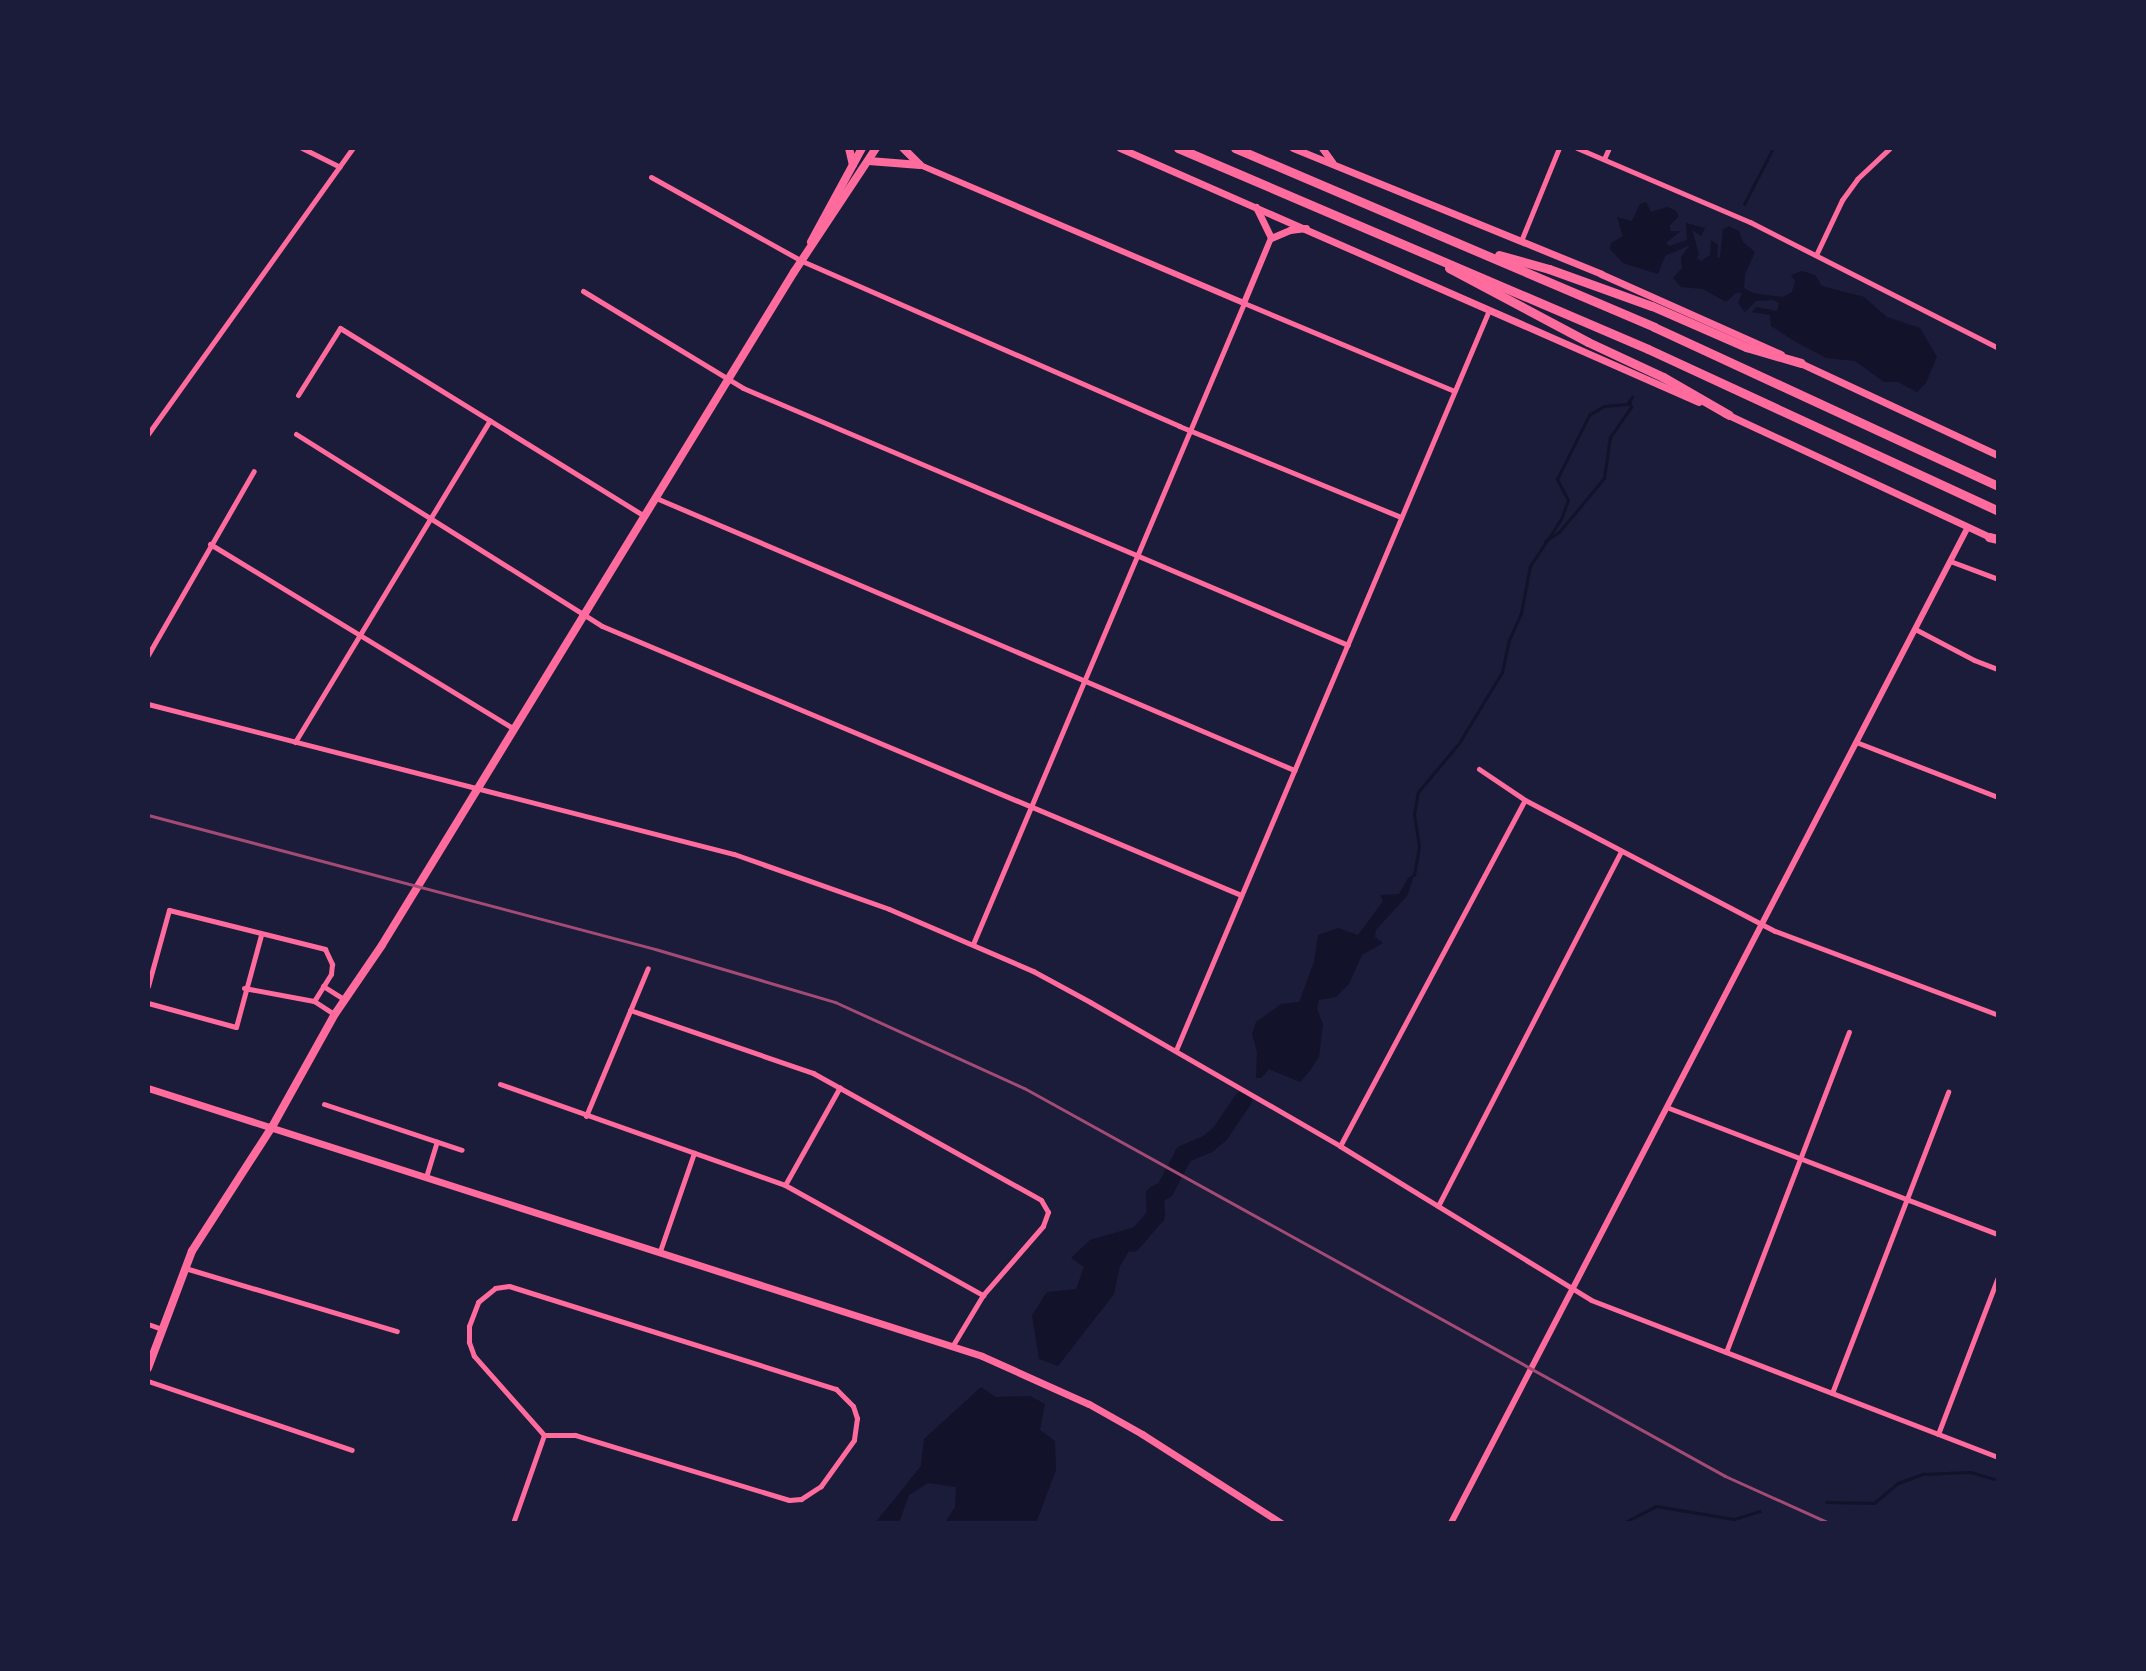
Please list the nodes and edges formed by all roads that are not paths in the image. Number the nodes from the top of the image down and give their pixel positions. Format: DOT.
graph roads {
  1 [pos="302,148"];
  2 [pos="353,148"];
  3 [pos="849,148"];
  4 [pos="862,148"];
  5 [pos="876,148"];
  6 [pos="903,148"];
  7 [pos="1120,148"];
  8 [pos="1178,148"];
  9 [pos="1235,148"];
  10 [pos="1293,148"];
  11 [pos="1322,148"];
  12 [pos="1559,148"];
  13 [pos="1577,148"];
  14 [pos="1609,148"];
  15 [pos="1890,148"];
  16 [pos="1604,159"];
  17 [pos="869,161"];
  18 [pos="853,165"];
  19 [pos="920,165"];
  20 [pos="1336,166"];
  21 [pos="340,167"];
  22 [pos="651,177"];
  23 [pos="1255,205"];
  24 [pos="1308,228"];
  25 [pos="1271,238"];
  26 [pos="1521,241"];
  27 [pos="1413,247"];
  28 [pos="1468,247"];
  29 [pos="1816,255"];
  30 [pos="802,261"];
  31 [pos="583,291"];
  32 [pos="1244,303"];
  33 [pos="1489,310"];
  34 [pos="1998,348"];
  35 [pos="1801,363"];
  36 [pos="729,379"];
  37 [pos="1454,391"];
  38 [pos="298,395"];
  39 [pos="1729,415"];
  40 [pos="490,420"];
  41 [pos="1191,428"];
  42 [pos="148,434"];
  43 [pos="296,434"];
  44 [pos="1998,455"];
  45 [pos="254,471"];
  46 [pos="1998,486"];
  47 [pos="655,498"];
  48 [pos="1998,511"];
  49 [pos="644,516"];
  50 [pos="1401,517"];
  51 [pos="429,518"];
  52 [pos="1968,527"];
  53 [pos="1995,539"];
  54 [pos="210,544"];
  55 [pos="1137,553"];
  56 [pos="1949,560"];
  57 [pos="1998,579"];
  58 [pos="584,614"];
  59 [pos="1914,628"];
  60 [pos="359,634"];
  61 [pos="1348,645"];
  62 [pos="148,655"];
  63 [pos="1998,669"];
  64 [pos="1083,681"];
  65 [pos="148,704"];
  66 [pos="514,729"];
  67 [pos="1855,741"];
  68 [pos="295,742"];
  69 [pos="1479,769"];
  70 [pos="1295,770"];
  71 [pos="479,788"];
  72 [pos="1998,797"];
  73 [pos="1525,800"];
  74 [pos="1030,806"];
  75 [pos="1621,852"];
  76 [pos="1241,895"];
  77 [pos="1761,924"];
  78 [pos="261,935"];
  79 [pos="973,944"];
  80 [pos="648,968"];
  81 [pos="148,986"];
  82 [pos="323,986"];
  83 [pos="244,988"];
  84 [pos="345,1000"];
  85 [pos="314,1001"];
  86 [pos="148,1003"];
  87 [pos="630,1010"];
  88 [pos="335,1014"];
  89 [pos="1998,1015"];
  90 [pos="1849,1032"];
  91 [pos="1176,1050"];
  92 [pos="500,1084"];
  93 [pos="840,1087"];
  94 [pos="148,1088"];
  95 [pos="1948,1092"];
  96 [pos="324,1104"];
  97 [pos="1669,1108"];
  98 [pos="586,1116"];
  99 [pos="272,1127"];
  100 [pos="437,1142"];
  101 [pos="1340,1146"];
  102 [pos="462,1150"];
  103 [pos="694,1153"];
  104 [pos="1800,1158"];
  105 [pos="426,1177"];
  106 [pos="785,1185"];
  107 [pos="1907,1200"];
  108 [pos="1438,1206"];
  109 [pos="1998,1234"];
  110 [pos="660,1251"];
  111 [pos="184,1267"];
  112 [pos="1998,1277"];
  113 [pos="1573,1290"];
  114 [pos="983,1295"];
  115 [pos="148,1324"];
  116 [pos="162,1329"];
  117 [pos="397,1331"];
  118 [pos="953,1345"];
  119 [pos="1726,1352"];
  120 [pos="148,1368"];
  121 [pos="148,1381"];
  122 [pos="1832,1393"];
  123 [pos="1938,1434"];
  124 [pos="544,1435"];
  125 [pos="352,1450"];
  126 [pos="1998,1457"];
  127 [pos="513,1523"];
  128 [pos="1281,1523"];
  129 [pos="1451,1523"];
  1 -- 21 [label="street"];
  2 -- 21 [label="street"];
  3 -- 18 [label="main road"];
  4 -- 18 [label="main road"];
  5 -- 17 [label="main road"];
  6 -- 19 [label="main road"];
  7 -- 23 [label="main road"];
  8 -- 27 [label="highway"];
  9 -- 28 [label="highway"];
  10 -- 20 [label="main road"];
  11 -- 20 [label="main road"];
  12 -- 26 [label="street"];
  13 -- 16 [label="street"];
  14 -- 16 [label="street"];
  15 -- 29 [label="street"];
  16 -- 29 [label="street"];
  17 -- 19 [label="main road"];
  17 -- 30 [label="main road"];
  18 -- 30 [label="main road"];
  19 -- 32 [label="street"];
  20 -- 26 [label="main road"];
  21 -- 42 [label="street"];
  22 -- 30 [label="street"];
  23 -- 24 [label="main road"];
  23 -- 25 [label="main road"];
  24 -- 25 [label="main road"];
  24 -- 33 [label="main road"];
  25 -- 32 [label="street"];
  26 -- 35 [label="main road"];
  27 -- 39 [label="highway"];
  27 -- 48 [label="highway"];
  28 -- 35 [label="highway"];
  28 -- 46 [label="highway"];
  29 -- 34 [label="street"];
  30 -- 36 [label="main road"];
  30 -- 41 [label="street"];
  31 -- 36 [label="street"];
  32 -- 37 [label="street"];
  32 -- 41 [label="street"];
  33 -- 37 [label="street"];
  33 -- 39 [label="main road"];
  35 -- 44 [label="main road"];
  36 -- 47 [label="main road"];
  36 -- 55 [label="street"];
  37 -- 50 [label="street"];
  38 -- 40 [label="street"];
  39 -- 52 [label="main road"];
  40 -- 49 [label="street"];
  40 -- 51 [label="street"];
  41 -- 50 [label="street"];
  41 -- 55 [label="street"];
  43 -- 51 [label="street"];
  45 -- 54 [label="street"];
  47 -- 49 [label="main road"];
  47 -- 64 [label="street"];
  49 -- 58 [label="main road"];
  50 -- 61 [label="street"];
  51 -- 58 [label="street"];
  51 -- 60 [label="street"];
  52 -- 53 [label="main road"];
  52 -- 56 [label="street"];
  54 -- 60 [label="street"];
  54 -- 62 [label="street"];
  55 -- 61 [label="street"];
  55 -- 64 [label="street"];
  56 -- 57 [label="street"];
  56 -- 59 [label="street"];
  58 -- 66 [label="main road"];
  58 -- 74 [label="street"];
  59 -- 63 [label="street"];
  59 -- 67 [label="street"];
  60 -- 66 [label="street"];
  60 -- 68 [label="street"];
  61 -- 70 [label="street"];
  64 -- 70 [label="street"];
  64 -- 74 [label="street"];
  65 -- 68 [label="street"];
  66 -- 71 [label="main road"];
  67 -- 72 [label="street"];
  67 -- 77 [label="street"];
  68 -- 71 [label="street"];
  69 -- 73 [label="street"];
  70 -- 76 [label="street"];
  71 -- 79 [label="street"];
  71 -- 84 [label="main road"];
  73 -- 75 [label="street"];
  73 -- 101 [label="street"];
  74 -- 76 [label="street"];
  74 -- 79 [label="street"];
  75 -- 77 [label="street"];
  75 -- 108 [label="street"];
  76 -- 91 [label="street"];
  77 -- 89 [label="street"];
  77 -- 97 [label="street"];
  78 -- 81 [label="street"];
  78 -- 82 [label="street"];
  78 -- 83 [label="street"];
  79 -- 91 [label="street"];
  80 -- 87 [label="street"];
  82 -- 84 [label="street"];
  82 -- 85 [label="street"];
  83 -- 85 [label="street"];
  83 -- 86 [label="street"];
  84 -- 88 [label="main road"];
  85 -- 88 [label="street"];
  87 -- 93 [label="street"];
  87 -- 98 [label="street"];
  88 -- 99 [label="main road"];
  90 -- 104 [label="street"];
  91 -- 101 [label="street"];
  92 -- 98 [label="street"];
  93 -- 106 [label="street"];
  93 -- 114 [label="street"];
  94 -- 99 [label="main road"];
  95 -- 107 [label="street"];
  96 -- 100 [label="street"];
  97 -- 104 [label="street"];
  97 -- 113 [label="street"];
  98 -- 103 [label="street"];
  99 -- 105 [label="main road"];
  99 -- 111 [label="main road"];
  100 -- 102 [label="street"];
  100 -- 105 [label="street"];
  101 -- 108 [label="street"];
  103 -- 106 [label="street"];
  103 -- 110 [label="street"];
  104 -- 107 [label="street"];
  104 -- 119 [label="street"];
  105 -- 110 [label="main road"];
  106 -- 114 [label="street"];
  107 -- 109 [label="street"];
  107 -- 122 [label="street"];
  108 -- 113 [label="street"];
  110 -- 118 [label="main road"];
  111 -- 116 [label="main road"];
  111 -- 117 [label="street"];
  112 -- 123 [label="street"];
  113 -- 119 [label="street"];
  113 -- 129 [label="street"];
  114 -- 118 [label="street"];
  115 -- 116 [label="street"];
  116 -- 120 [label="main road"];
  118 -- 128 [label="main road"];
  119 -- 122 [label="street"];
  121 -- 125 [label="street"];
  122 -- 123 [label="street"];
  123 -- 126 [label="street"];
  124 -- 124 [label="street"];
  124 -- 127 [label="street"];
}
